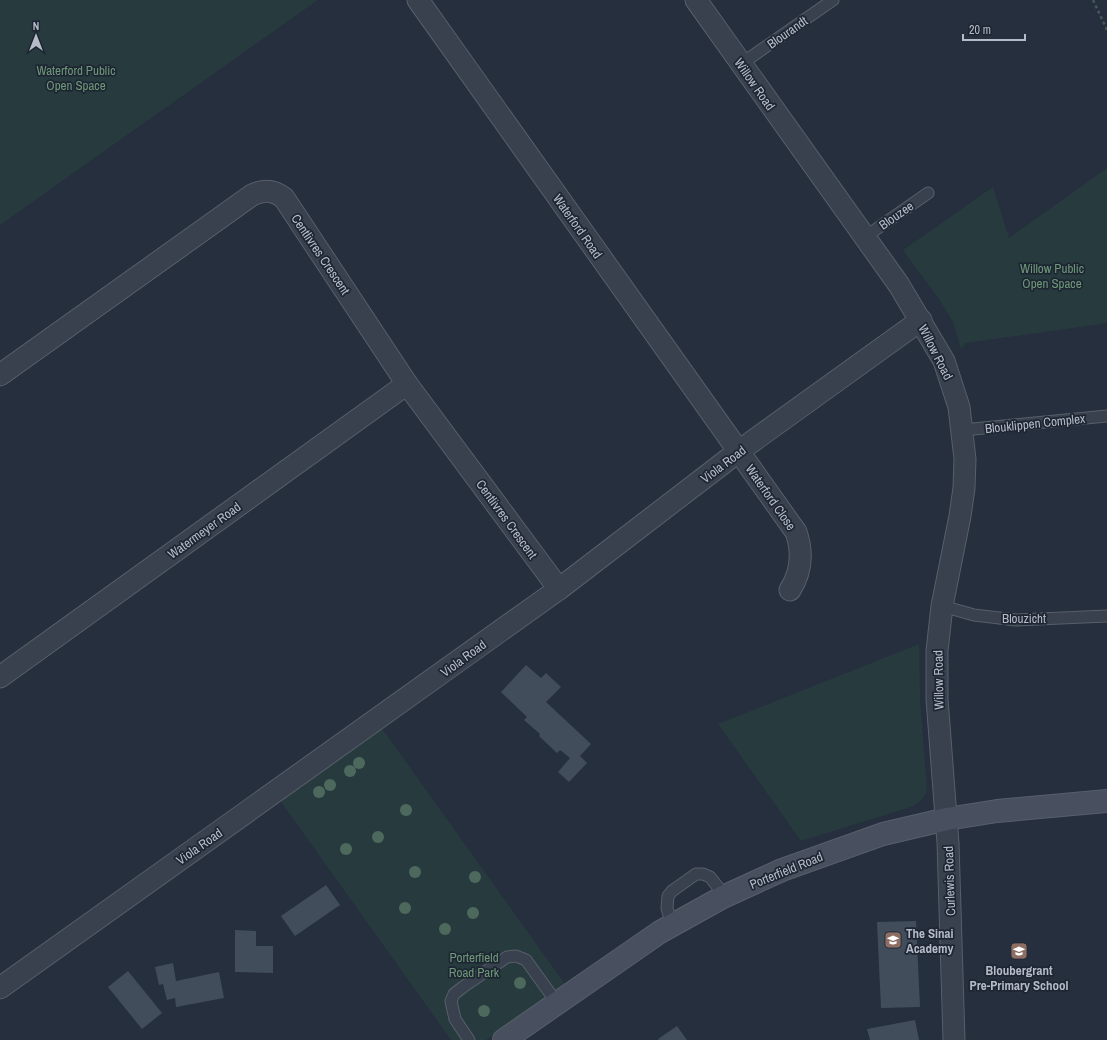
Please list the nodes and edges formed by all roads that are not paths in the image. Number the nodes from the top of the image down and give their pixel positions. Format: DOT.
graph roads {
  1 [pos="418,0"];
  2 [pos="696,0"];
  3 [pos="833,0"];
  4 [pos="741,64"];
  5 [pos="928,193"];
  6 [pos="864,237"];
  7 [pos="920,320"];
  8 [pos="0,375"];
  9 [pos="407,384"];
  10 [pos="1107,416"];
  11 [pos="963,430"];
  12 [pos="739,451"];
  13 [pos="559,589"];
  14 [pos="790,590"];
  15 [pos="942,606"];
  16 [pos="1107,616"];
  17 [pos="0,677"];
  18 [pos="1107,801"];
  19 [pos="947,819"];
  20 [pos="725,896"];
  21 [pos="672,926"];
  22 [pos="1,984"];
  23 [pos="557,1003"];
  24 [pos="469,1040"];
  25 [pos="504,1040"];
  26 [pos="954,1040"];
  1 -- 12 [label="street, Waterford Road"];
  2 -- 4 [label="street, Willow Road"];
  3 -- 4 [label="lane, Blourandt"];
  4 -- 6 [label="street, Willow Road"];
  5 -- 6 [label="lane, Blouzee"];
  6 -- 7 [label="street, Willow Road"];
  7 -- 11 [label="street, Willow Road"];
  7 -- 12 [label="street, Viola Road"];
  8 -- 9 [label="street, Centlivres Crescent"];
  9 -- 13 [label="street, Centlivres Crescent"];
  9 -- 17 [label="street, Watermeyer Road"];
  10 -- 11 [label="lane, Blouklippen Complex"];
  11 -- 15 [label="street, Willow Road"];
  12 -- 13 [label="street, Viola Road"];
  12 -- 14 [label="street, Waterford Close"];
  13 -- 22 [label="street, Viola Road"];
  15 -- 16 [label="lane, Blouzicht"];
  15 -- 19 [label="street, Willow Road"];
  18 -- 19 [label="street, Porterfield Road"];
  19 -- 20 [label="street, Porterfield Road"];
  19 -- 26 [label="street, Curlewis Road"];
  20 -- 21 [label="street, Porterfield Road"];
  20 -- 21 [label="lane"];
  21 -- 23 [label="street, Porterfield Road"];
  23 -- 24 [label="lane"];
  23 -- 25 [label="street, Porterfield Road"];
}
